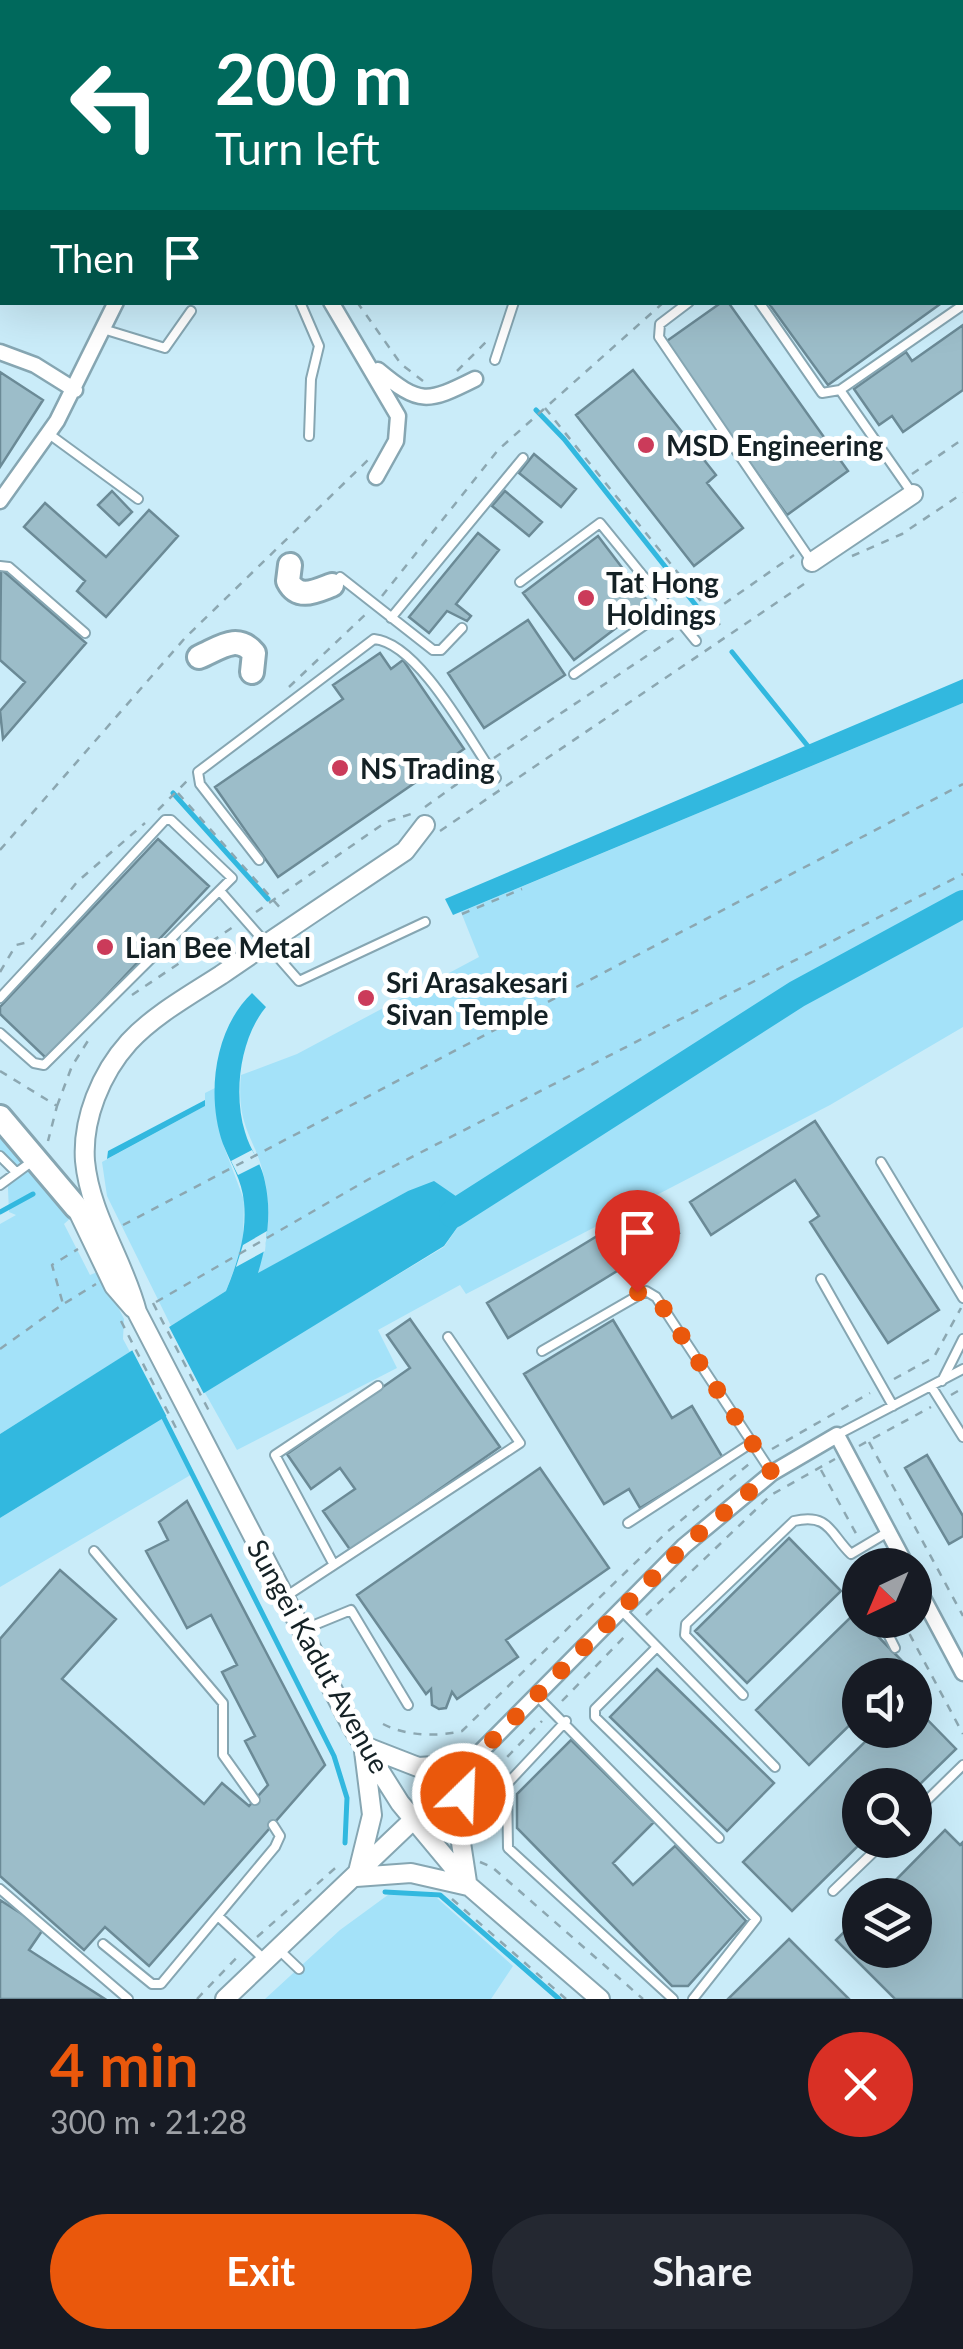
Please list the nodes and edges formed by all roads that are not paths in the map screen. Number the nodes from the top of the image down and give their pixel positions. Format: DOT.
graph roads {
  1 [pos="115,305"];
  2 [pos="301,305"];
  3 [pos="513,305"];
  4 [pos="685,305"];
  5 [pos="761,305"];
  6 [pos="963,305"];
  7 [pos="333,306"];
  8 [pos="190,311"];
  9 [pos="103,329"];
  10 [pos="0,352"];
  11 [pos="495,360"];
  12 [pos="370,363"];
  13 [pos="475,379"];
  14 [pos="75,390"];
  15 [pos="840,390"];
  16 [pos="49,434"];
  17 [pos="309,436"];
  18 [pos="523,458"];
  19 [pos="376,477"];
  20 [pos="913,494"];
  21 [pos="138,499"];
  22 [pos="0,501"];
  23 [pos="290,564"];
  24 [pos="0,566"];
  25 [pos="814,569"];
  26 [pos="336,581"];
  27 [pos="520,582"];
  28 [pos="669,608"];
  29 [pos="391,618"];
  30 [pos="462,628"];
  31 [pos="86,634"];
  32 [pos="696,641"];
  33 [pos="199,657"];
  34 [pos="252,672"];
  35 [pos="574,674"];
  36 [pos="496,778"];
  37 [pos="429,831"];
  38 [pos="259,860"];
  39 [pos="220,892"];
  40 [pos="425,922"];
  41 [pos="268,942"];
  42 [pos="0,998"];
  43 [pos="0,1033"];
  44 [pos="0,1117"];
  45 [pos="0,1156"];
  46 [pos="38,1157"];
  47 [pos="881,1162"];
  48 [pos="15,1171"];
  49 [pos="0,1185"];
  50 [pos="76,1207"];
  51 [pos="821,1279"];
  52 [pos="963,1298"];
  53 [pos="143,1324"];
  54 [pos="448,1337"];
  55 [pos="963,1338"];
  56 [pos="542,1350"];
  57 [pos="963,1369"];
  58 [pos="942,1381"];
  59 [pos="378,1386"];
  60 [pos="932,1386"];
  61 [pos="892,1406"];
  62 [pos="958,1420"];
  63 [pos="836,1436"];
  64 [pos="963,1437"];
  65 [pos="750,1444"];
  66 [pos="772,1473"];
  67 [pos="628,1522"];
  68 [pos="888,1532"];
  69 [pos="897,1548"];
  70 [pos="94,1551"];
  71 [pos="334,1565"];
  72 [pos="285,1597"];
  73 [pos="622,1611"];
  74 [pos="932,1614"];
  75 [pos="302,1630"];
  76 [pos="890,1638"];
  77 [pos="657,1647"];
  78 [pos="895,1648"];
  79 [pos="959,1656"];
  80 [pos="963,1673"];
  81 [pos="743,1695"];
  82 [pos="537,1696"];
  83 [pos="408,1706"];
  84 [pos="566,1722"];
  85 [pos="364,1746"];
  86 [pos="469,1764"];
  87 [pos="963,1765"];
  88 [pos="774,1767"];
  89 [pos="932,1795"];
  90 [pos="255,1800"];
  91 [pos="414,1820"];
  92 [pos="273,1825"];
  93 [pos="718,1838"];
  94 [pos="867,1858"];
  95 [pos="356,1878"];
  96 [pos="468,1886"];
  97 [pos="0,1889"];
  98 [pos="833,1891"];
  99 [pos="218,1916"];
  100 [pos="103,1944"];
  101 [pos="270,1953"];
  102 [pos="300,1969"];
  103 [pos="128,1999"];
  104 [pos="225,1999"];
  105 [pos="600,1999"];
  106 [pos="672,1999"];
  107 [pos="694,1999"];
  1 -- 9 [label="street"];
  2 -- 17 [label="lane"];
  3 -- 11 [label="lane"];
  4 -- 25 [label="lane"];
  5 -- 15 [label="lane"];
  6 -- 15 [label="lane"];
  7 -- 12 [label="street"];
  8 -- 9 [label="lane"];
  9 -- 14 [label="street"];
  10 -- 14 [label="street"];
  12 -- 13 [label="street"];
  12 -- 19 [label="street"];
  14 -- 16 [label="street"];
  15 -- 20 [label="lane"];
  16 -- 21 [label="lane"];
  16 -- 22 [label="street"];
  18 -- 29 [label="lane"];
  20 -- 25 [label="street"];
  23 -- 26 [label="main road"];
  24 -- 31 [label="lane"];
  26 -- 29 [label="lane"];
  27 -- 28 [label="lane"];
  28 -- 32 [label="lane"];
  28 -- 35 [label="lane"];
  29 -- 30 [label="lane"];
  33 -- 34 [label="main road"];
  36 -- 38 [label="lane"];
  37 -- 41 [label="street, Sungei Kadut Avenue"];
  39 -- 41 [label="lane"];
  39 -- 42 [label="lane"];
  39 -- 43 [label="lane"];
  40 -- 41 [label="lane"];
  41 -- 53 [label="street, Sungei Kadut Avenue"];
  44 -- 46 [label="main road"];
  45 -- 48 [label="lane"];
  46 -- 48 [label="lane"];
  46 -- 50 [label="main road"];
  47 -- 52 [label="lane"];
  48 -- 49 [label="lane"];
  50 -- 53 [label="street, Sungei Kadut Avenue"];
  51 -- 61 [label="lane"];
  53 -- 72 [label="street, Sungei Kadut Avenue"];
  54 -- 71 [label="lane"];
  55 -- 58 [label="lane"];
  56 -- 65 [label="lane"];
  57 -- 58 [label="lane"];
  58 -- 60 [label="lane"];
  59 -- 71 [label="lane"];
  60 -- 61 [label="lane"];
  60 -- 62 [label="lane"];
  61 -- 63 [label="lane"];
  62 -- 64 [label="lane"];
  63 -- 66 [label="street"];
  63 -- 68 [label="street"];
  65 -- 66 [label="lane"];
  65 -- 67 [label="lane"];
  66 -- 73 [label="street"];
  68 -- 69 [label="street"];
  68 -- 81 [label="lane"];
  70 -- 90 [label="lane"];
  71 -- 72 [label="lane"];
  72 -- 75 [label="street, Sungei Kadut Avenue"];
  73 -- 77 [label="lane"];
  73 -- 82 [label="street"];
  74 -- 79 [label="street"];
  75 -- 83 [label="lane"];
  75 -- 85 [label="street, Sungei Kadut Avenue"];
  76 -- 78 [label="lane"];
  77 -- 88 [label="lane"];
  77 -- 93 [label="lane"];
  79 -- 80 [label="street"];
  82 -- 84 [label="lane"];
  82 -- 86 [label="street"];
  84 -- 106 [label="lane"];
  84 -- 107 [label="lane"];
  85 -- 86 [label="street"];
  85 -- 91 [label="street, Sungei Kadut Avenue"];
  85 -- 95 [label="street"];
  86 -- 91 [label="street"];
  86 -- 96 [label="street"];
  87 -- 89 [label="lane"];
  91 -- 95 [label="street"];
  91 -- 96 [label="street, Sungei Kadut Avenue"];
  92 -- 99 [label="lane"];
  94 -- 98 [label="lane"];
  95 -- 96 [label="street"];
  95 -- 101 [label="street"];
  96 -- 105 [label="street, Sungei Kadut Avenue"];
  97 -- 103 [label="lane"];
  99 -- 100 [label="lane"];
  99 -- 101 [label="lane"];
  101 -- 102 [label="lane"];
  101 -- 104 [label="street"];
}
